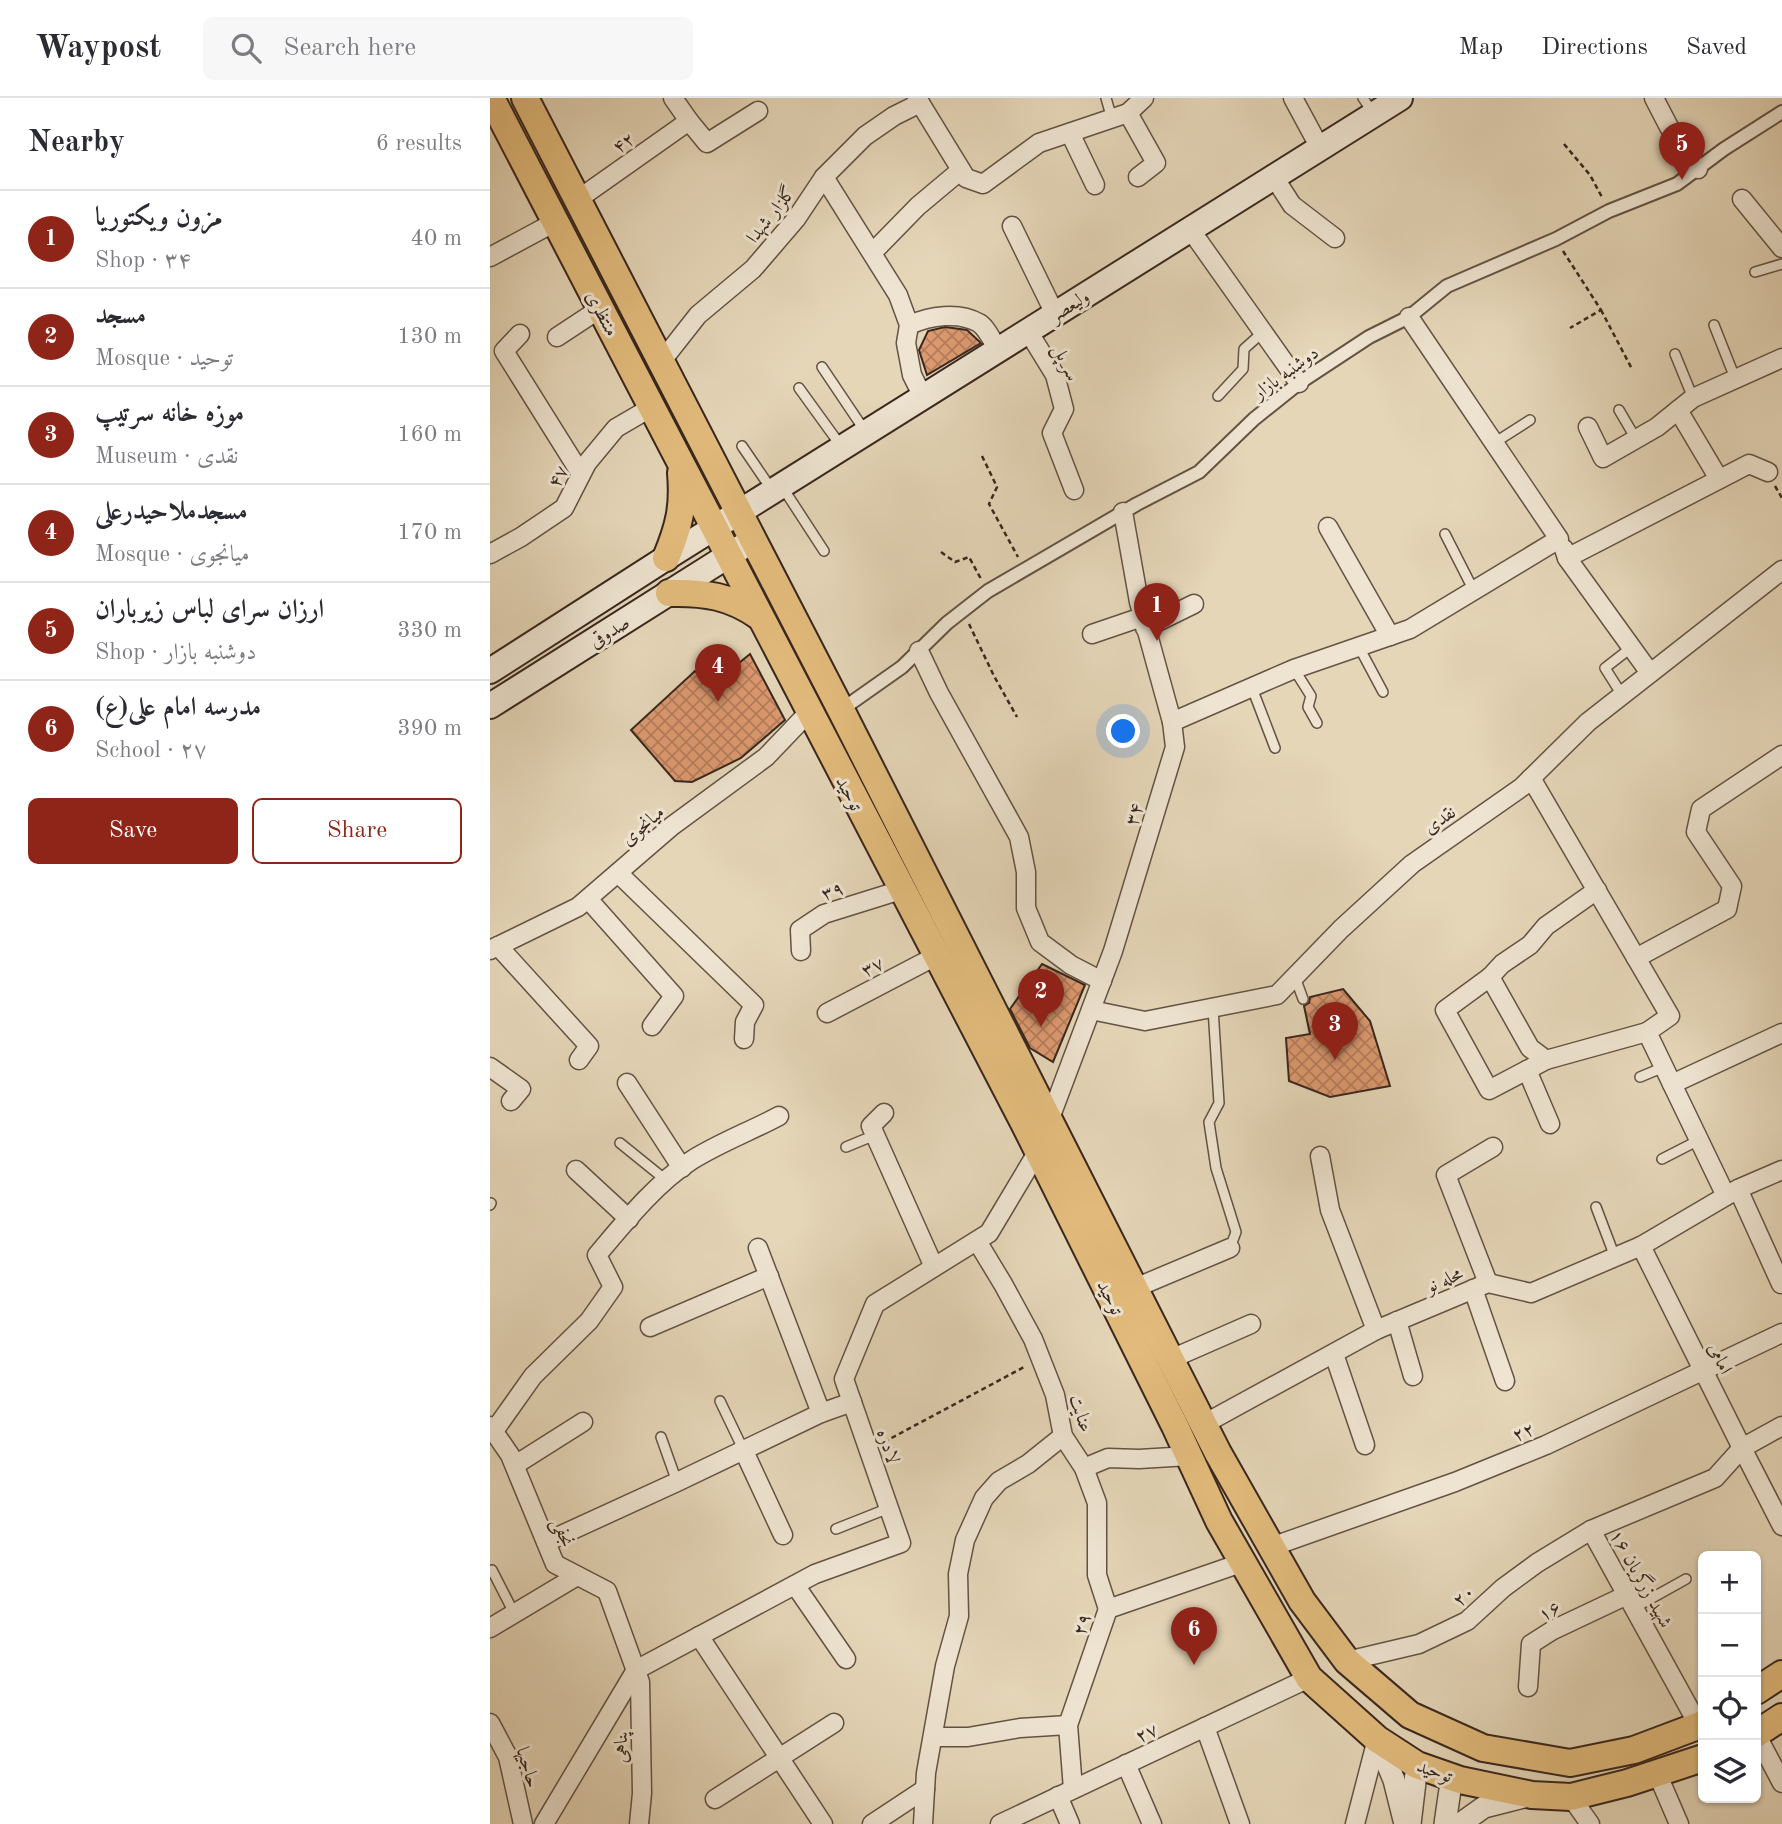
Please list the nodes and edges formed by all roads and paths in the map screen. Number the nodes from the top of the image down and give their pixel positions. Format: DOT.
graph roads {
  1 [pos="525,98"];
  2 [pos="673,98"];
  3 [pos="1106,98"];
  4 [pos="1144,98"];
  5 [pos="1293,98"];
  6 [pos="1400,98"];
  7 [pos="1654,98"];
  8 [pos="919,100"];
  9 [pos="1368,106"];
  10 [pos="493,107"];
  11 [pos="758,111"];
  12 [pos="1782,112"];
  13 [pos="1120,116"];
  14 [pos="689,121"];
  15 [pos="1070,133"];
  16 [pos="1564,144"];
  17 [pos="1320,148"];
  18 [pos="1698,169"];
  19 [pos="961,170"];
  20 [pos="824,177"];
  21 [pos="1138,177"];
  22 [pos="1274,177"];
  23 [pos="1095,185"];
  24 [pos="1742,199"];
  25 [pos="578,200"];
  26 [pos="1609,211"];
  27 [pos="555,222"];
  28 [pos="1012,226"];
  29 [pos="1190,229"];
  30 [pos="1335,238"];
  31 [pos="1556,239"];
  32 [pos="1782,248"];
  33 [pos="873,252"];
  34 [pos="490,257"];
  35 [pos="1782,264"];
  36 [pos="1755,272"];
  37 [pos="601,307"];
  38 [pos="1601,310"];
  39 [pos="1055,314"];
  40 [pos="1409,317"];
  41 [pos="909,325"];
  42 [pos="1714,325"];
  43 [pos="1570,328"];
  44 [pos="1028,331"];
  45 [pos="1263,332"];
  46 [pos="520,334"];
  47 [pos="557,337"];
  48 [pos="999,350"];
  49 [pos="1675,354"];
  50 [pos="1782,358"];
  51 [pos="661,362"];
  52 [pos="822,367"];
  53 [pos="1632,369"];
  54 [pos="1735,378"];
  55 [pos="1299,383"];
  56 [pos="799,388"];
  57 [pos="1218,396"];
  58 [pos="923,397"];
  59 [pos="1693,398"];
  60 [pos="652,407"];
  61 [pos="1619,410"];
  62 [pos="1678,410"];
  63 [pos="1530,420"];
  64 [pos="1588,427"];
  65 [pos="866,433"];
  66 [pos="1636,439"];
  67 [pos="1494,443"];
  68 [pos="742,446"];
  69 [pos="842,448"];
  70 [pos="982,456"];
  71 [pos="679,461"];
  72 [pos="1768,472"];
  73 [pos="581,474"];
  74 [pos="1719,479"];
  75 [pos="778,488"];
  76 [pos="1073,490"];
  77 [pos="1123,512"];
  78 [pos="738,513"];
  79 [pos="1328,527"];
  80 [pos="714,528"];
  81 [pos="1445,534"];
  82 [pos="1559,539"];
  83 [pos="753,541"];
  84 [pos="824,551"];
  85 [pos="941,552"];
  86 [pos="490,554"];
  87 [pos="728,555"];
  88 [pos="666,558"];
  89 [pos="1567,558"];
  90 [pos="1025,569"];
  91 [pos="1782,570"];
  92 [pos="988,591"];
  93 [pos="1474,591"];
  94 [pos="669,593"];
  95 [pos="1194,604"];
  96 [pos="963,611"];
  97 [pos="761,617"];
  98 [pos="1144,622"];
  99 [pos="556,628"];
  100 [pos="1091,634"];
  101 [pos="1390,636"];
  102 [pos="1359,647"];
  103 [pos="1632,647"];
  104 [pos="919,651"];
  105 [pos="571,654"];
  106 [pos="1294,670"];
  107 [pos="490,671"];
  108 [pos="1650,673"];
  109 [pos="1252,688"];
  110 [pos="1382,692"];
  111 [pos="1622,695"];
  112 [pos="490,706"];
  113 [pos="841,710"];
  114 [pos="809,712"];
  115 [pos="1017,717"];
  116 [pos="1172,722"];
  117 [pos="1317,723"];
  118 [pos="1275,748"];
  119 [pos="1782,755"];
  120 [pos="1531,778"];
  121 [pos="618,873"];
  122 [pos="901,890"];
  123 [pos="1597,890"];
  124 [pos="588,899"];
  125 [pos="494,948"];
  126 [pos="801,951"];
  127 [pos="936,956"];
  128 [pos="1636,958"];
  129 [pos="1295,977"];
  130 [pos="1490,977"];
  131 [pos="1102,981"];
  132 [pos="1303,999"];
  133 [pos="1213,1008"];
  134 [pos="1091,1010"];
  135 [pos="827,1013"];
  136 [pos="652,1026"];
  137 [pos="1647,1032"];
  138 [pos="1782,1032"];
  139 [pos="744,1039"];
  140 [pos="579,1060"];
  141 [pos="1546,1060"];
  142 [pos="490,1067"];
  143 [pos="1527,1070"];
  144 [pos="1668,1075"];
  145 [pos="1640,1077"];
  146 [pos="627,1083"];
  147 [pos="511,1101"];
  148 [pos="884,1113"];
  149 [pos="779,1116"];
  150 [pos="1049,1121"];
  151 [pos="1550,1124"];
  152 [pos="875,1135"];
  153 [pos="1699,1140"];
  154 [pos="620,1143"];
  155 [pos="1493,1146"];
  156 [pos="846,1147"];
  157 [pos="1038,1151"];
  158 [pos="1320,1156"];
  159 [pos="1662,1159"];
  160 [pos="682,1168"];
  161 [pos="576,1170"];
  162 [pos="1782,1170"];
  163 [pos="667,1181"];
  164 [pos="1732,1192"];
  165 [pos="1596,1207"];
  166 [pos="629,1219"];
  167 [pos="977,1241"];
  168 [pos="1098,1244"];
  169 [pos="1641,1246"];
  170 [pos="758,1248"];
  171 [pos="1230,1248"];
  172 [pos="1615,1257"];
  173 [pos="934,1267"];
  174 [pos="769,1276"];
  175 [pos="1781,1284"];
  176 [pos="1480,1286"];
  177 [pos="1135,1288"];
  178 [pos="1397,1321"];
  179 [pos="1251,1324"];
  180 [pos="650,1326"];
  181 [pos="1376,1330"];
  182 [pos="1782,1333"];
  183 [pos="1334,1354"];
  184 [pos="1040,1358"];
  185 [pos="1171,1359"];
  186 [pos="1703,1369"];
  187 [pos="1413,1376"];
  188 [pos="1505,1381"];
  189 [pos="720,1401"];
  190 [pos="852,1402"];
  191 [pos="821,1413"];
  192 [pos="583,1422"];
  193 [pos="1203,1424"];
  194 [pos="1782,1426"];
  195 [pos="492,1429"];
  196 [pos="1063,1436"];
  197 [pos="661,1437"];
  198 [pos="1365,1445"];
  199 [pos="1742,1448"];
  200 [pos="743,1449"];
  201 [pos="869,1450"];
  202 [pos="1189,1456"];
  203 [pos="515,1465"];
  204 [pos="1084,1468"];
  205 [pos="677,1482"];
  206 [pos="889,1508"];
  207 [pos="1782,1526"];
  208 [pos="836,1529"];
  209 [pos="1591,1530"];
  210 [pos="783,1535"];
  211 [pos="546,1542"];
  212 [pos="1271,1547"];
  213 [pos="1241,1563"];
  214 [pos="492,1570"];
  215 [pos="577,1576"];
  216 [pos="1686,1579"];
  217 [pos="795,1585"];
  218 [pos="1630,1601"];
  219 [pos="1108,1609"];
  220 [pos="514,1613"];
  221 [pos="490,1628"];
  222 [pos="699,1636"];
  223 [pos="846,1659"];
  224 [pos="1347,1661"];
  225 [pos="636,1670"];
  226 [pos="1782,1674"];
  227 [pos="1309,1678"];
  228 [pos="1528,1687"];
  229 [pos="1761,1688"];
  230 [pos="1782,1717"];
  231 [pos="1698,1720"];
  232 [pos="490,1723"];
  233 [pos="834,1723"];
  234 [pos="1068,1725"];
  235 [pos="1698,1726"];
  236 [pos="1205,1727"];
  237 [pos="1761,1731"];
  238 [pos="933,1737"];
  239 [pos="1377,1739"];
  240 [pos="1759,1740"];
  241 [pos="779,1758"];
  242 [pos="1698,1760"];
  243 [pos="1126,1764"];
  244 [pos="1417,1765"];
  245 [pos="1657,1773"];
  246 [pos="1452,1776"];
  247 [pos="1782,1783"];
  248 [pos="925,1789"];
  249 [pos="1065,1792"];
  250 [pos="1532,1795"];
  251 [pos="1571,1797"];
  252 [pos="715,1799"];
  253 [pos="1000,1823"];
  254 [pos="523,1824"];
  255 [pos="544,1824"];
  256 [pos="639,1824"];
  257 [pos="823,1824"];
  258 [pos="872,1824"];
  259 [pos="923,1824"];
  260 [pos="1070,1824"];
  261 [pos="1152,1824"];
  262 [pos="1240,1824"];
  263 [pos="1355,1824"];
  264 [pos="1408,1824"];
  265 [pos="1445,1824"];
  266 [pos="1460,1824"];
  267 [pos="1590,1824"];
  268 [pos="1679,1824"];
  1 -- 25 [label="main road, منتظری"];
  2 -- 14 [label="street"];
  3 -- 13 [label="lane"];
  4 -- 13 [label="street"];
  5 -- 17 [label="street"];
  6 -- 9 [label="main road, ولیعصر"];
  7 -- 18 [label="street"];
  8 -- 19 [label="street"];
  8 -- 20 [label="street, گلزار شهدا"];
  9 -- 17 [label="main road, ولیعصر"];
  10 -- 27 [label="main road, منتظری"];
  11 -- 14 [label="street"];
  12 -- 18 [label="street, دوشنبه بازار"];
  13 -- 15 [label="street"];
  13 -- 21 [label="street"];
  14 -- 25 [label="street, ۴۲"];
  15 -- 19 [label="street"];
  15 -- 23 [label="street"];
  16 -- 26 [label="path"];
  17 -- 22 [label="main road, ولیعصر"];
  18 -- 26 [label="street, دوشنبه بازار"];
  19 -- 33 [label="street"];
  20 -- 33 [label="street"];
  20 -- 51 [label="street, گلزار شهدا"];
  22 -- 29 [label="main road, ولیعصر"];
  22 -- 30 [label="street"];
  24 -- 32 [label="street"];
  25 -- 51 [label="main road, منتظری"];
  26 -- 31 [label="street, دوشنبه بازار"];
  27 -- 34 [label="street"];
  27 -- 37 [label="main road, منتظری"];
  28 -- 39 [label="street"];
  29 -- 39 [label="main road, ولیعصر"];
  29 -- 45 [label="street"];
  31 -- 38 [label="path"];
  31 -- 40 [label="street, دوشنبه بازار"];
  33 -- 41 [label="street"];
  35 -- 36 [label="lane"];
  37 -- 47 [label="street"];
  37 -- 60 [label="main road, منتظری"];
  38 -- 43 [label="path"];
  38 -- 53 [label="path"];
  39 -- 44 [label="main road, ولیعصر"];
  40 -- 55 [label="street, دوشنبه بازار"];
  40 -- 67 [label="street"];
  41 -- 48 [label="street"];
  41 -- 58 [label="street"];
  42 -- 54 [label="lane"];
  44 -- 48 [label="main road, ولیعصر"];
  44 -- 76 [label="street, سر پل"];
  45 -- 55 [label="street"];
  45 -- 57 [label="lane"];
  46 -- 73 [label="street"];
  48 -- 58 [label="main road, ولیعصر"];
  49 -- 59 [label="lane"];
  50 -- 54 [label="street"];
  51 -- 78 [label="main road, منتظری"];
  52 -- 65 [label="lane"];
  54 -- 59 [label="street"];
  55 -- 77 [label="street, دوشنبه بازار"];
  56 -- 69 [label="lane"];
  58 -- 65 [label="main road, ولیعصر"];
  59 -- 62 [label="street"];
  60 -- 71 [label="main road, منتظری"];
  60 -- 73 [label="street, ۴۷"];
  61 -- 66 [label="lane"];
  62 -- 66 [label="street"];
  62 -- 74 [label="street"];
  63 -- 67 [label="lane"];
  64 -- 66 [label="street"];
  65 -- 69 [label="main road, ولیعصر"];
  67 -- 82 [label="street"];
  68 -- 75 [label="lane"];
  69 -- 75 [label="main road, ولیعصر"];
  70 -- 90 [label="path"];
  71 -- 80 [label="main road, منتظری"];
  71 -- 88 [label="main road"];
  72 -- 74 [label="street"];
  73 -- 86 [label="street, ۴۷"];
  74 -- 89 [label="street"];
  75 -- 78 [label="main road, ولیعصر"];
  75 -- 84 [label="lane"];
  77 -- 90 [label="street, دوشنبه بازار"];
  77 -- 98 [label="street, ۳۴"];
  78 -- 80 [label="main road, ولیعصر"];
  78 -- 83 [label="main road, توحید"];
  79 -- 101 [label="street"];
  80 -- 87 [label="main road, توحید"];
  80 -- 88 [label="main road, صدوقی"];
  81 -- 93 [label="lane"];
  82 -- 89 [label="street"];
  82 -- 93 [label="street"];
  83 -- 87 [label="main road, صدوقی"];
  83 -- 113 [label="main road, توحید"];
  85 -- 92 [label="path"];
  87 -- 94 [label="main road, صدوقی"];
  87 -- 97 [label="main road, توحید"];
  88 -- 99 [label="main road, صدوقی"];
  89 -- 103 [label="street"];
  90 -- 92 [label="street, دوشنبه بازار"];
  91 -- 108 [label="street, نقدی"];
  92 -- 96 [label="street, دوشنبه بازار"];
  93 -- 101 [label="street"];
  94 -- 97 [label="main road"];
  94 -- 105 [label="main road, صدوقی"];
  95 -- 98 [label="street"];
  96 -- 104 [label="street, دوشنبه بازار"];
  96 -- 115 [label="path"];
  97 -- 114 [label="main road, توحید"];
  98 -- 100 [label="street"];
  98 -- 116 [label="street, ۳۴"];
  99 -- 105 [label="main road"];
  99 -- 107 [label="main road, صدوقی"];
  101 -- 102 [label="street"];
  102 -- 106 [label="street"];
  102 -- 110 [label="lane"];
  103 -- 108 [label="street"];
  103 -- 111 [label="lane"];
  104 -- 113 [label="street, دوشنبه بازار"];
  104 -- 131 [label="street"];
  105 -- 112 [label="main road, صدوقی"];
  106 -- 109 [label="street"];
  106 -- 117 [label="lane"];
  108 -- 111 [label="street, نقدی"];
  109 -- 116 [label="street"];
  109 -- 118 [label="lane"];
  111 -- 120 [label="street, نقدی"];
  113 -- 150 [label="main road, توحید"];
  114 -- 121 [label="street, میانجوی"];
  114 -- 122 [label="main road, توحید"];
  116 -- 131 [label="street, ۳۴"];
  119 -- 128 [label="street"];
  120 -- 123 [label="street"];
  120 -- 129 [label="street, نقدی"];
  121 -- 124 [label="street, میانجوی"];
  121 -- 139 [label="street"];
  122 -- 126 [label="street, ۳۹"];
  122 -- 127 [label="main road, توحید"];
  123 -- 128 [label="street"];
  123 -- 130 [label="street"];
  124 -- 125 [label="street, میانجوی"];
  124 -- 136 [label="street"];
  125 -- 140 [label="street"];
  127 -- 135 [label="street, ۳۷"];
  127 -- 157 [label="main road, توحید"];
  128 -- 137 [label="street"];
  129 -- 132 [label="lane"];
  129 -- 133 [label="street, نقدی"];
  130 -- 141 [label="street"];
  130 -- 143 [label="street"];
  131 -- 134 [label="street, ۳۴"];
  133 -- 134 [label="street, نقدی"];
  133 -- 171 [label="lane"];
  134 -- 150 [label="street, ۳۴"];
  137 -- 141 [label="street"];
  137 -- 144 [label="street"];
  138 -- 144 [label="street"];
  141 -- 143 [label="street"];
  142 -- 147 [label="street"];
  143 -- 151 [label="street"];
  144 -- 145 [label="lane"];
  144 -- 153 [label="street"];
  146 -- 160 [label="street"];
  148 -- 152 [label="street"];
  149 -- 160 [label="street"];
  150 -- 168 [label="main road, توحید"];
  152 -- 156 [label="lane"];
  152 -- 173 [label="street"];
  153 -- 159 [label="lane"];
  153 -- 164 [label="street"];
  154 -- 163 [label="lane"];
  155 -- 176 [label="street"];
  157 -- 167 [label="street, لادره"];
  157 -- 168 [label="main road, توحید"];
  158 -- 181 [label="street"];
  160 -- 163 [label="street"];
  161 -- 166 [label="street"];
  162 -- 164 [label="street, محله نو"];
  163 -- 166 [label="street"];
  164 -- 169 [label="street, محله نو"];
  164 -- 175 [label="street"];
  165 -- 172 [label="lane"];
  166 -- 195 [label="street"];
  167 -- 173 [label="street, لادره"];
  167 -- 184 [label="street, عنایت"];
  168 -- 177 [label="main road, توحید"];
  168 -- 202 [label="main road, توحید"];
  169 -- 172 [label="street, محله نو"];
  169 -- 186 [label="street, امامی"];
  170 -- 174 [label="street"];
  171 -- 177 [label="street"];
  172 -- 176 [label="street, محله نو"];
  173 -- 190 [label="street, لادره"];
  174 -- 180 [label="street"];
  174 -- 191 [label="street"];
  176 -- 178 [label="street, محله نو"];
  176 -- 188 [label="street"];
  177 -- 185 [label="main road, توحید"];
  178 -- 181 [label="street, محله نو"];
  178 -- 187 [label="street"];
  179 -- 185 [label="street"];
  181 -- 183 [label="street, محله نو"];
  182 -- 186 [label="street, ۲۲"];
  183 -- 193 [label="street, محله نو"];
  183 -- 198 [label="street"];
  184 -- 196 [label="street, عنایت"];
  184 -- 201 [label="path"];
  185 -- 193 [label="main road, توحید"];
  186 -- 199 [label="street, امامی"];
  186 -- 212 [label="street, ۲۲"];
  189 -- 200 [label="lane"];
  190 -- 191 [label="street"];
  190 -- 201 [label="street, لادره"];
  191 -- 200 [label="street"];
  192 -- 203 [label="street"];
  193 -- 212 [label="main road, توحید"];
  194 -- 199 [label="street"];
  195 -- 203 [label="street, نجفی"];
  196 -- 204 [label="street, عنایت"];
  196 -- 238 [label="street"];
  197 -- 205 [label="lane"];
  199 -- 207 [label="street, امامی"];
  199 -- 209 [label="street, ۱۶ شهید زرگریان"];
  200 -- 205 [label="street"];
  200 -- 210 [label="street"];
  201 -- 206 [label="street, لادره"];
  202 -- 204 [label="street"];
  202 -- 213 [label="main road, توحید"];
  203 -- 211 [label="street, نجفی"];
  204 -- 219 [label="street, عنایت"];
  205 -- 211 [label="street"];
  206 -- 208 [label="lane"];
  206 -- 217 [label="street, لادره"];
  209 -- 218 [label="street, ۱۶ شهید زرگریان"];
  209 -- 224 [label="street, ۲۰"];
  211 -- 215 [label="street, نجفی"];
  212 -- 224 [label="main road, توحید"];
  213 -- 219 [label="street, ۲۹"];
  213 -- 227 [label="main road, توحید"];
  214 -- 220 [label="lane"];
  215 -- 220 [label="street"];
  215 -- 225 [label="street, نجفی"];
  216 -- 218 [label="lane"];
  217 -- 222 [label="street, لادره"];
  217 -- 223 [label="street"];
  218 -- 228 [label="street, ۱۶"];
  218 -- 231 [label="street, ۱۶ شهید زرگریان"];
  219 -- 234 [label="street, ۲۹"];
  220 -- 221 [label="street"];
  222 -- 225 [label="street, لادره"];
  222 -- 241 [label="street"];
  224 -- 235 [label="main road, توحید"];
  225 -- 255 [label="street"];
  225 -- 256 [label="street, پناهی"];
  226 -- 229 [label="main road"];
  227 -- 236 [label="street, ۲۷"];
  227 -- 239 [label="main road, توحید"];
  230 -- 237 [label="main road"];
  232 -- 254 [label="street, حاجیها"];
  233 -- 241 [label="street"];
  234 -- 238 [label="street"];
  234 -- 249 [label="street, ۲۹"];
  236 -- 243 [label="street, ۲۷"];
  236 -- 262 [label="street"];
  238 -- 248 [label="street"];
  239 -- 244 [label="main road, توحید"];
  239 -- 263 [label="street"];
  239 -- 264 [label="street"];
  240 -- 247 [label="street"];
  241 -- 252 [label="street"];
  241 -- 257 [label="street"];
  242 -- 245 [label="main road, توحید"];
  243 -- 249 [label="street, ۲۷"];
  243 -- 261 [label="street"];
  244 -- 246 [label="main road, توحید"];
  244 -- 264 [label="street"];
  245 -- 251 [label="main road, توحید"];
  245 -- 268 [label="street"];
  246 -- 250 [label="main road, توحید"];
  246 -- 265 [label="street"];
  248 -- 258 [label="street"];
  248 -- 259 [label="street"];
  249 -- 253 [label="street, ۲۷"];
  249 -- 260 [label="street, ۲۹"];
  250 -- 251 [label="main road, توحید"];
  250 -- 266 [label="street"];
  251 -- 267 [label="street"];
}
